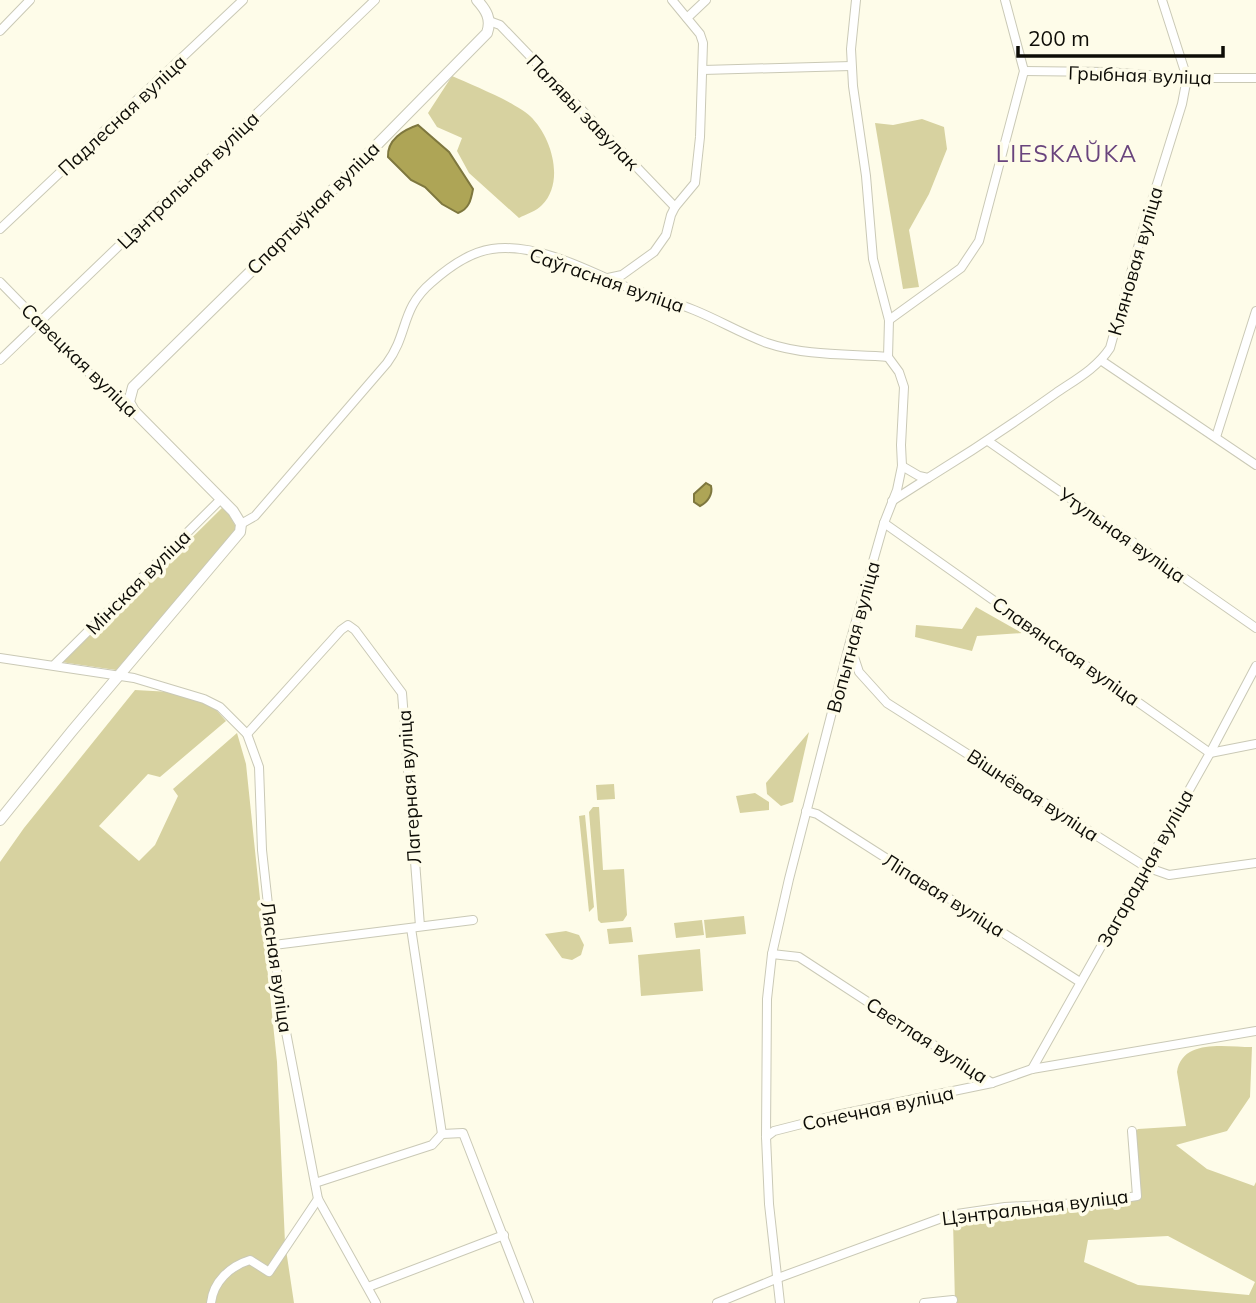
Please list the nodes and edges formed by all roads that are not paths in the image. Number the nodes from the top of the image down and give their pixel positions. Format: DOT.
graph roads {
  1 [pos="30,0"];
  2 [pos="243,0"];
  3 [pos="375,0"];
  4 [pos="477,0"];
  5 [pos="672,0"];
  6 [pos="706,0"];
  7 [pos="856,0"];
  8 [pos="1005,0"];
  9 [pos="1162,0"];
  10 [pos="488,16"];
  11 [pos="687,18"];
  12 [pos="0,31"];
  13 [pos="851,66"];
  14 [pos="703,70"];
  15 [pos="1024,71"];
  16 [pos="1187,78"];
  17 [pos="1256,78"];
  18 [pos="675,207"];
  19 [pos="0,229"];
  20 [pos="608,278"];
  21 [pos="0,282"];
  22 [pos="1256,311"];
  23 [pos="889,320"];
  24 [pos="39,324"];
  25 [pos="888,357"];
  26 [pos="0,360"];
  27 [pos="1102,360"];
  28 [pos="129,402"];
  29 [pos="1216,437"];
  30 [pos="988,441"];
  31 [pos="1256,465"];
  32 [pos="902,466"];
  33 [pos="928,478"];
  34 [pos="221,499"];
  35 [pos="892,501"];
  36 [pos="884,523"];
  37 [pos="240,528"];
  38 [pos="1256,628"];
  39 [pos="850,642"];
  40 [pos="0,658"];
  41 [pos="54,665"];
  42 [pos="1256,666"];
  43 [pos="119,675"];
  44 [pos="247,734"];
  45 [pos="1256,744"];
  46 [pos="1210,753"];
  47 [pos="806,811"];
  48 [pos="0,820"];
  49 [pos="1256,863"];
  50 [pos="1146,867"];
  51 [pos="473,920"];
  52 [pos="415,927"];
  53 [pos="274,945"];
  54 [pos="772,954"];
  55 [pos="1080,982"];
  56 [pos="1256,1031"];
  57 [pos="1032,1069"];
  58 [pos="992,1083"];
  59 [pos="1132,1131"];
  60 [pos="442,1134"];
  61 [pos="766,1137"];
  62 [pos="315,1183"];
  63 [pos="318,1199"];
  64 [pos="504,1235"];
  65 [pos="778,1278"];
  66 [pos="368,1287"];
  67 [pos="953,1300"];
  68 [pos="211,1303"];
  69 [pos="376,1303"];
  70 [pos="530,1303"];
  71 [pos="718,1303"];
  72 [pos="780,1303"];
  73 [pos="924,1303"];
  1 -- 12 [label="street"];
  2 -- 19 [label="street, Падлесная вуліца"];
  3 -- 24 [label="street, Цэнтральная вуліца"];
  4 -- 10 [label="main road"];
  5 -- 11 [label="street"];
  6 -- 11 [label="street"];
  7 -- 13 [label="street, Вопытная вуліца"];
  8 -- 15 [label="street"];
  9 -- 16 [label="street"];
  10 -- 18 [label="street, Палявы завулак"];
  10 -- 28 [label="main road, Спартыўная вуліца"];
  11 -- 14 [label="street"];
  13 -- 14 [label="street"];
  13 -- 23 [label="street, Вопытная вуліца"];
  14 -- 18 [label="street"];
  15 -- 16 [label="street, Грыбная вуліца"];
  15 -- 23 [label="street"];
  16 -- 17 [label="street, Грыбная вуліца"];
  16 -- 27 [label="street, Кляновая вуліца"];
  18 -- 20 [label="street"];
  20 -- 25 [label="street, Саўгасная вуліца"];
  20 -- 37 [label="street, Саўгасная вуліца"];
  21 -- 24 [label="street, Савецкая вуліца"];
  22 -- 29 [label="street"];
  23 -- 25 [label="street, Вопытная вуліца"];
  24 -- 26 [label="street, Цэнтральная вуліца"];
  24 -- 28 [label="street, Савецкая вуліца"];
  25 -- 32 [label="street, Вопытная вуліца"];
  27 -- 29 [label="street"];
  27 -- 30 [label="street, Кляновая вуліца"];
  28 -- 34 [label="main road, Савецкая вуліца"];
  29 -- 31 [label="street"];
  30 -- 33 [label="street, Кляновая вуліца"];
  30 -- 38 [label="street, Утульная вуліца"];
  32 -- 33 [label="street"];
  32 -- 35 [label="street, Вопытная вуліца"];
  33 -- 35 [label="street, Кляновая вуліца"];
  34 -- 37 [label="main road, Савецкая вуліца"];
  34 -- 41 [label="street, Мінская вуліца"];
  35 -- 36 [label="street, Вопытная вуліца"];
  36 -- 39 [label="street, Вопытная вуліца"];
  36 -- 46 [label="street, Славянская вуліца"];
  37 -- 43 [label="main road"];
  39 -- 47 [label="street, Вопытная вуліца"];
  39 -- 50 [label="street, Вішнёвая вуліца"];
  40 -- 41 [label="street"];
  41 -- 43 [label="street"];
  42 -- 46 [label="street, Загарадная вуліца"];
  43 -- 44 [label="street"];
  43 -- 48 [label="main road"];
  44 -- 52 [label="street, Лагерная вуліца"];
  44 -- 53 [label="street, Лясная вуліца"];
  45 -- 46 [label="street"];
  46 -- 50 [label="street, Загарадная вуліца"];
  47 -- 54 [label="street, Вопытная вуліца"];
  47 -- 55 [label="street, Ліпавая вуліца"];
  49 -- 50 [label="street, Вішнёвая вуліца"];
  50 -- 55 [label="street, Загарадная вуліца"];
  51 -- 52 [label="street"];
  52 -- 53 [label="street"];
  52 -- 60 [label="street, Лагерная вуліца"];
  53 -- 62 [label="street, Лясная вуліца"];
  54 -- 58 [label="street, Светлая вуліца"];
  54 -- 61 [label="street, Вопытная вуліца"];
  55 -- 57 [label="street, Загарадная вуліца"];
  56 -- 57 [label="street, Светлая вуліца"];
  57 -- 58 [label="street, Светлая вуліца"];
  58 -- 61 [label="street, Сонечная вуліца"];
  59 -- 65 [label="street, Цэнтральная вуліца"];
  60 -- 62 [label="street"];
  60 -- 64 [label="street"];
  61 -- 65 [label="street, Вопытная вуліца"];
  62 -- 63 [label="street, Лясная вуліца"];
  63 -- 66 [label="street, Лясная вуліца"];
  63 -- 68 [label="street"];
  64 -- 66 [label="street"];
  64 -- 70 [label="street"];
  65 -- 71 [label="street, Цэнтральная вуліца"];
  65 -- 72 [label="street"];
  66 -- 69 [label="street, Лясная вуліца"];
  67 -- 73 [label="street"];
}
